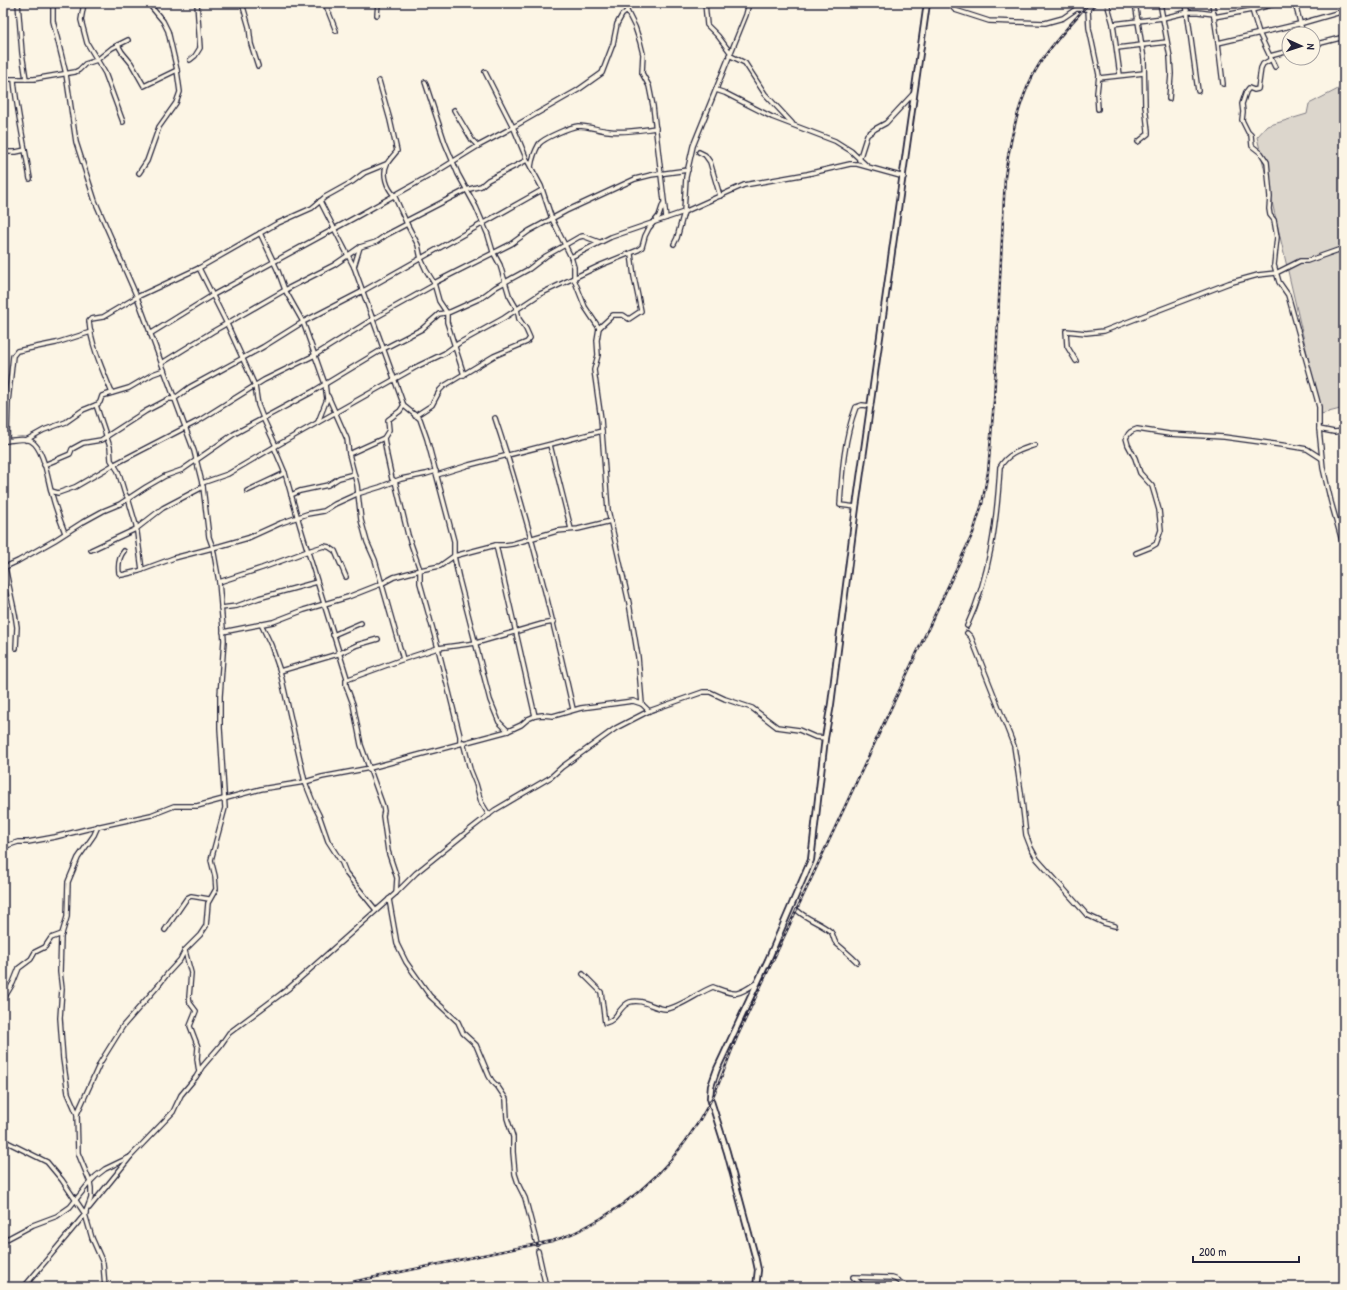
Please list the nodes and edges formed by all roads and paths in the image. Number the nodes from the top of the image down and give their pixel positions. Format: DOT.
graph roads {
  1 [pos="18,3"];
  2 [pos="53,3"];
  3 [pos="84,3"];
  4 [pos="148,3"];
  5 [pos="197,3"];
  6 [pos="242,3"];
  7 [pos="325,3"];
  8 [pos="378,3"];
  9 [pos="626,3"];
  10 [pos="705,3"];
  11 [pos="749,3"];
  12 [pos="927,3"];
  13 [pos="952,3"];
  14 [pos="1082,3"];
  15 [pos="1094,3"];
  16 [pos="1107,3"];
  17 [pos="1135,3"];
  18 [pos="1160,3"];
  19 [pos="1186,3"];
  20 [pos="1212,3"];
  21 [pos="1250,3"];
  22 [pos="1278,3"];
  23 [pos="1295,3"];
  24 [pos="1080,9"];
  25 [pos="1088,9"];
  26 [pos="1252,10"];
  27 [pos="627,11"];
  28 [pos="1344,11"];
  29 [pos="1188,12"];
  30 [pos="377,15"];
  31 [pos="1214,16"];
  32 [pos="1163,18"];
  33 [pos="1139,21"];
  34 [pos="1113,24"];
  35 [pos="1299,24"];
  36 [pos="336,31"];
  37 [pos="1259,33"];
  38 [pos="1344,37"];
  39 [pos="128,40"];
  40 [pos="1167,42"];
  41 [pos="1218,43"];
  42 [pos="1321,43"];
  43 [pos="118,45"];
  44 [pos="1142,45"];
  45 [pos="1117,48"];
  46 [pos="729,53"];
  47 [pos="1281,53"];
  48 [pos="1270,56"];
  49 [pos="97,60"];
  50 [pos="190,60"];
  51 [pos="258,66"];
  52 [pos="1275,67"];
  53 [pos="177,70"];
  54 [pos="485,72"];
  55 [pos="1144,73"];
  56 [pos="66,74"];
  57 [pos="1120,75"];
  58 [pos="1099,78"];
  59 [pos="3,79"];
  60 [pos="26,79"];
  61 [pos="14,80"];
  62 [pos="379,80"];
  63 [pos="425,82"];
  64 [pos="1223,84"];
  65 [pos="716,90"];
  66 [pos="1198,91"];
  67 [pos="915,92"];
  68 [pos="1169,99"];
  69 [pos="1098,109"];
  70 [pos="454,110"];
  71 [pos="123,122"];
  72 [pos="792,124"];
  73 [pos="513,127"];
  74 [pos="656,128"];
  75 [pos="1138,142"];
  76 [pos="478,146"];
  77 [pos="25,150"];
  78 [pos="3,152"];
  79 [pos="699,152"];
  80 [pos="453,160"];
  81 [pos="527,160"];
  82 [pos="859,160"];
  83 [pos="386,164"];
  84 [pos="867,167"];
  85 [pos="531,168"];
  86 [pos="688,170"];
  87 [pos="140,173"];
  88 [pos="660,174"];
  89 [pos="904,177"];
  90 [pos="30,179"];
  91 [pos="466,190"];
  92 [pos="542,190"];
  93 [pos="394,195"];
  94 [pos="720,196"];
  95 [pos="320,201"];
  96 [pos="663,204"];
  97 [pos="684,212"];
  98 [pos="666,218"];
  99 [pos="552,219"];
  100 [pos="655,222"];
  101 [pos="407,223"];
  102 [pos="483,224"];
  103 [pos="334,229"];
  104 [pos="260,233"];
  105 [pos="600,242"];
  106 [pos="674,244"];
  107 [pos="565,245"];
  108 [pos="360,247"];
  109 [pos="1344,248"];
  110 [pos="493,252"];
  111 [pos="631,254"];
  112 [pos="348,255"];
  113 [pos="571,257"];
  114 [pos="421,259"];
  115 [pos="274,263"];
  116 [pos="354,267"];
  117 [pos="199,268"];
  118 [pos="1276,273"];
  119 [pos="574,279"];
  120 [pos="505,283"];
  121 [pos="434,284"];
  122 [pos="285,290"];
  123 [pos="363,291"];
  124 [pos="213,296"];
  125 [pos="137,297"];
  126 [pos="517,310"];
  127 [pos="447,313"];
  128 [pos="373,319"];
  129 [pos="303,322"];
  130 [pos="227,324"];
  131 [pos="599,328"];
  132 [pos="91,332"];
  133 [pos="150,334"];
  134 [pos="456,345"];
  135 [pos="383,349"];
  136 [pos="315,355"];
  137 [pos="242,357"];
  138 [pos="1076,361"];
  139 [pos="162,363"];
  140 [pos="164,370"];
  141 [pos="464,375"];
  142 [pos="394,379"];
  143 [pos="325,384"];
  144 [pos="255,386"];
  145 [pos="112,393"];
  146 [pos="328,396"];
  147 [pos="174,399"];
  148 [pos="96,405"];
  149 [pos="404,405"];
  150 [pos="871,406"];
  151 [pos="336,413"];
  152 [pos="415,416"];
  153 [pos="263,418"];
  154 [pos="495,418"];
  155 [pos="317,423"];
  156 [pos="185,427"];
  157 [pos="1319,428"];
  158 [pos="602,431"];
  159 [pos="1344,431"];
  160 [pos="106,436"];
  161 [pos="384,438"];
  162 [pos="26,440"];
  163 [pos="5,441"];
  164 [pos="550,444"];
  165 [pos="1035,445"];
  166 [pos="275,447"];
  167 [pos="349,454"];
  168 [pos="508,455"];
  169 [pos="1321,458"];
  170 [pos="196,460"];
  171 [pos="44,465"];
  172 [pos="113,465"];
  173 [pos="436,471"];
  174 [pos="285,473"];
  175 [pos="354,474"];
  176 [pos="437,475"];
  177 [pos="395,481"];
  178 [pos="202,485"];
  179 [pos="51,491"];
  180 [pos="247,491"];
  181 [pos="357,494"];
  182 [pos="291,495"];
  183 [pos="128,498"];
  184 [pos="856,507"];
  185 [pos="297,517"];
  186 [pos="611,521"];
  187 [pos="136,529"];
  188 [pos="571,529"];
  189 [pos="66,533"];
  190 [pos="531,539"];
  191 [pos="496,545"];
  192 [pos="213,548"];
  193 [pos="1344,548"];
  194 [pos="90,550"];
  195 [pos="124,551"];
  196 [pos="308,551"];
  197 [pos="1136,553"];
  198 [pos="454,556"];
  199 [pos="4,567"];
  200 [pos="142,570"];
  201 [pos="420,570"];
  202 [pos="346,577"];
  203 [pos="219,582"];
  204 [pos="318,582"];
  205 [pos="381,584"];
  206 [pos="323,604"];
  207 [pos="221,608"];
  208 [pos="554,622"];
  209 [pos="361,623"];
  210 [pos="261,624"];
  211 [pos="967,626"];
  212 [pos="223,632"];
  213 [pos="516,632"];
  214 [pos="967,633"];
  215 [pos="333,635"];
  216 [pos="378,638"];
  217 [pos="476,643"];
  218 [pos="16,648"];
  219 [pos="438,648"];
  220 [pos="338,654"];
  221 [pos="403,659"];
  222 [pos="280,671"];
  223 [pos="347,678"];
  224 [pos="642,704"];
  225 [pos="573,709"];
  226 [pos="649,711"];
  227 [pos="535,716"];
  228 [pos="508,731"];
  229 [pos="825,738"];
  230 [pos="462,743"];
  231 [pos="370,768"];
  232 [pos="305,782"];
  233 [pos="225,799"];
  234 [pos="489,815"];
  235 [pos="98,826"];
  236 [pos="3,847"];
  237 [pos="396,893"];
  238 [pos="209,899"];
  239 [pos="389,899"];
  240 [pos="376,910"];
  241 [pos="798,911"];
  242 [pos="1115,926"];
  243 [pos="166,930"];
  244 [pos="62,934"];
  245 [pos="185,950"];
  246 [pos="857,962"];
  247 [pos="583,974"];
  248 [pos="756,984"];
  249 [pos="3,1000"];
  250 [pos="199,1072"];
  251 [pos="77,1114"];
  252 [pos="3,1140"];
  253 [pos="131,1156"];
  254 [pos="90,1182"];
  255 [pos="75,1200"];
  256 [pos="85,1214"];
  257 [pos="3,1241"];
  258 [pos="537,1244"];
  259 [pos="538,1251"];
  260 [pos="24,1287"];
  261 [pos="105,1287"];
  262 [pos="546,1287"];
  263 [pos="756,1287"];
  264 [pos="864,1287"];
  265 [pos="908,1287"];
  1 -- 60 [label="street"];
  2 -- 56 [label="street"];
  3 -- 49 [label="street"];
  4 -- 53 [label="street"];
  5 -- 50 [label="street"];
  6 -- 51 [label="street"];
  7 -- 36 [label="street"];
  8 -- 30 [label="street"];
  9 -- 27 [label="street"];
  10 -- 46 [label="street"];
  11 -- 46 [label="street"];
  12 -- 67 [label="street"];
  13 -- 24 [label="street"];
  14 -- 24 [label="street"];
  15 -- 25 [label="street"];
  16 -- 34 [label="street"];
  17 -- 33 [label="street"];
  18 -- 32 [label="street"];
  19 -- 29 [label="street"];
  20 -- 31 [label="street"];
  21 -- 26 [label="street"];
  22 -- 26 [label="street"];
  23 -- 35 [label="street"];
  24 -- 25 [label="street"];
  25 -- 58 [label="street"];
  26 -- 31 [label="street"];
  26 -- 37 [label="street"];
  27 -- 73 [label="street"];
  27 -- 74 [label="street"];
  28 -- 35 [label="street"];
  29 -- 31 [label="street"];
  29 -- 32 [label="street"];
  29 -- 66 [label="street"];
  31 -- 41 [label="street"];
  32 -- 33 [label="street"];
  32 -- 40 [label="street"];
  33 -- 34 [label="street"];
  33 -- 44 [label="street"];
  34 -- 45 [label="street"];
  35 -- 37 [label="street"];
  37 -- 41 [label="street"];
  37 -- 48 [label="street"];
  38 -- 42 [label="street"];
  39 -- 43 [label="street"];
  40 -- 44 [label="street"];
  40 -- 68 [label="street"];
  41 -- 64 [label="street"];
  43 -- 49 [label="street"];
  43 -- 53 [label="street"];
  44 -- 45 [label="street"];
  44 -- 55 [label="street"];
  45 -- 57 [label="street"];
  46 -- 65 [label="street"];
  46 -- 72 [label="street"];
  47 -- 48 [label="street"];
  48 -- 52 [label="street"];
  48 -- 118 [label="street"];
  49 -- 56 [label="street"];
  49 -- 71 [label="street"];
  53 -- 87 [label="street"];
  54 -- 73 [label="street"];
  55 -- 57 [label="street"];
  55 -- 75 [label="street"];
  56 -- 60 [label="street"];
  56 -- 125 [label="street"];
  57 -- 58 [label="street"];
  58 -- 69 [label="street"];
  59 -- 61 [label="street"];
  60 -- 61 [label="street"];
  61 -- 77 [label="street"];
  62 -- 83 [label="street"];
  63 -- 80 [label="street"];
  65 -- 72 [label="street"];
  65 -- 86 [label="street"];
  67 -- 82 [label="street"];
  67 -- 89 [label="street"];
  70 -- 76 [label="street"];
  72 -- 82 [label="street"];
  73 -- 76 [label="street"];
  73 -- 81 [label="street"];
  74 -- 85 [label="street"];
  74 -- 88 [label="street"];
  76 -- 80 [label="street"];
  77 -- 78 [label="street"];
  77 -- 90 [label="street"];
  79 -- 94 [label="street"];
  80 -- 91 [label="street"];
  80 -- 93 [label="street"];
  81 -- 85 [label="street"];
  81 -- 91 [label="street"];
  82 -- 84 [label="street"];
  83 -- 93 [label="street"];
  83 -- 95 [label="street"];
  84 -- 89 [label="street"];
  84 -- 94 [label="street"];
  85 -- 92 [label="street"];
  86 -- 88 [label="street"];
  86 -- 97 [label="street"];
  88 -- 96 [label="street"];
  88 -- 99 [label="street"];
  89 -- 150 [label="street"];
  91 -- 101 [label="street"];
  91 -- 102 [label="street"];
  92 -- 99 [label="street"];
  92 -- 102 [label="street"];
  93 -- 101 [label="street"];
  93 -- 103 [label="street"];
  94 -- 97 [label="street"];
  95 -- 103 [label="street"];
  95 -- 104 [label="street"];
  96 -- 98 [label="street"];
  96 -- 100 [label="street"];
  97 -- 98 [label="street"];
  97 -- 106 [label="street"];
  98 -- 100 [label="street"];
  99 -- 107 [label="street"];
  99 -- 110 [label="street"];
  100 -- 105 [label="street"];
  100 -- 111 [label="street"];
  101 -- 108 [label="street"];
  101 -- 114 [label="street"];
  102 -- 110 [label="street"];
  102 -- 114 [label="street"];
  103 -- 112 [label="street"];
  103 -- 115 [label="street"];
  104 -- 115 [label="street"];
  104 -- 117 [label="street"];
  105 -- 107 [label="street"];
  105 -- 113 [label="street"];
  107 -- 113 [label="street"];
  107 -- 120 [label="street"];
  108 -- 112 [label="street"];
  108 -- 116 [label="street"];
  109 -- 118 [label="street"];
  110 -- 120 [label="street"];
  110 -- 121 [label="street"];
  111 -- 119 [label="street"];
  111 -- 131 [label="street"];
  112 -- 116 [label="street"];
  112 -- 122 [label="street"];
  113 -- 119 [label="street"];
  114 -- 121 [label="street"];
  114 -- 123 [label="street"];
  115 -- 122 [label="street"];
  115 -- 124 [label="street"];
  116 -- 123 [label="street"];
  117 -- 124 [label="street"];
  117 -- 125 [label="street"];
  118 -- 138 [label="street"];
  118 -- 157 [label="street"];
  119 -- 126 [label="street"];
  119 -- 131 [label="street"];
  120 -- 126 [label="street"];
  120 -- 127 [label="street"];
  121 -- 127 [label="street"];
  121 -- 128 [label="street"];
  122 -- 129 [label="street"];
  122 -- 130 [label="street"];
  123 -- 128 [label="street"];
  123 -- 129 [label="street"];
  124 -- 130 [label="street"];
  124 -- 133 [label="street"];
  125 -- 132 [label="street"];
  125 -- 133 [label="street"];
  126 -- 134 [label="street"];
  126 -- 141 [label="street"];
  127 -- 134 [label="street"];
  127 -- 135 [label="street"];
  128 -- 135 [label="street"];
  128 -- 136 [label="street"];
  129 -- 136 [label="street"];
  129 -- 137 [label="street"];
  130 -- 137 [label="street"];
  130 -- 139 [label="street"];
  131 -- 158 [label="street"];
  132 -- 145 [label="street"];
  132 -- 163 [label="street"];
  133 -- 139 [label="street"];
  134 -- 141 [label="street"];
  134 -- 142 [label="street"];
  135 -- 142 [label="street"];
  135 -- 143 [label="street"];
  136 -- 143 [label="street"];
  136 -- 144 [label="street"];
  137 -- 144 [label="street"];
  137 -- 147 [label="street"];
  139 -- 140 [label="street"];
  140 -- 145 [label="street"];
  140 -- 147 [label="street"];
  141 -- 152 [label="street"];
  142 -- 149 [label="street"];
  142 -- 151 [label="street"];
  143 -- 146 [label="street"];
  143 -- 153 [label="street"];
  144 -- 153 [label="street"];
  144 -- 156 [label="street"];
  145 -- 148 [label="street"];
  146 -- 151 [label="street"];
  146 -- 155 [label="street"];
  147 -- 156 [label="street"];
  147 -- 160 [label="street"];
  148 -- 160 [label="street"];
  148 -- 162 [label="street"];
  149 -- 152 [label="street"];
  149 -- 161 [label="street"];
  150 -- 184 [label="street"];
  150 -- 184 [label="street"];
  151 -- 155 [label="street"];
  151 -- 167 [label="street"];
  152 -- 173 [label="street"];
  153 -- 166 [label="street"];
  153 -- 170 [label="street"];
  154 -- 168 [label="street"];
  155 -- 166 [label="street"];
  156 -- 170 [label="street"];
  156 -- 172 [label="street"];
  157 -- 159 [label="street"];
  157 -- 169 [label="street"];
  158 -- 164 [label="street"];
  158 -- 186 [label="street"];
  160 -- 171 [label="street"];
  160 -- 172 [label="street"];
  161 -- 167 [label="street"];
  161 -- 177 [label="street"];
  162 -- 163 [label="street"];
  162 -- 171 [label="street"];
  164 -- 168 [label="street"];
  164 -- 188 [label="street"];
  165 -- 211 [label="street"];
  166 -- 174 [label="street"];
  166 -- 178 [label="street"];
  167 -- 175 [label="street"];
  168 -- 176 [label="street"];
  168 -- 190 [label="street"];
  169 -- 193 [label="street"];
  169 -- 197 [label="street"];
  170 -- 178 [label="street"];
  170 -- 183 [label="street"];
  171 -- 179 [label="street"];
  172 -- 179 [label="street"];
  172 -- 183 [label="street"];
  173 -- 176 [label="street"];
  173 -- 177 [label="street"];
  174 -- 180 [label="street"];
  174 -- 182 [label="street"];
  175 -- 181 [label="street"];
  175 -- 182 [label="street"];
  176 -- 198 [label="street"];
  177 -- 181 [label="street"];
  177 -- 201 [label="street"];
  178 -- 187 [label="street"];
  178 -- 192 [label="street"];
  179 -- 189 [label="street"];
  181 -- 185 [label="street"];
  181 -- 205 [label="street"];
  182 -- 185 [label="street"];
  183 -- 187 [label="street"];
  183 -- 189 [label="street"];
  184 -- 229 [label="street"];
  185 -- 192 [label="street"];
  185 -- 196 [label="street"];
  186 -- 188 [label="street"];
  186 -- 224 [label="street"];
  187 -- 194 [label="street"];
  187 -- 200 [label="street"];
  188 -- 190 [label="street"];
  189 -- 199 [label="street"];
  190 -- 191 [label="street"];
  190 -- 208 [label="street"];
  191 -- 198 [label="street"];
  191 -- 213 [label="street"];
  192 -- 200 [label="street"];
  192 -- 203 [label="street"];
  195 -- 200 [label="street"];
  196 -- 202 [label="street"];
  196 -- 203 [label="street"];
  196 -- 204 [label="street"];
  198 -- 201 [label="street"];
  198 -- 217 [label="street"];
  199 -- 218 [label="street"];
  201 -- 205 [label="street"];
  201 -- 219 [label="street"];
  203 -- 207 [label="street"];
  204 -- 206 [label="street"];
  204 -- 207 [label="street"];
  205 -- 206 [label="street"];
  205 -- 221 [label="street"];
  206 -- 210 [label="street"];
  206 -- 215 [label="street"];
  207 -- 212 [label="street"];
  208 -- 213 [label="street"];
  208 -- 225 [label="street"];
  209 -- 215 [label="street"];
  210 -- 212 [label="street"];
  210 -- 222 [label="street"];
  212 -- 233 [label="street"];
  213 -- 217 [label="street"];
  213 -- 227 [label="street"];
  214 -- 242 [label="street"];
  215 -- 220 [label="street"];
  216 -- 220 [label="street"];
  217 -- 219 [label="street"];
  217 -- 228 [label="street"];
  219 -- 221 [label="street"];
  219 -- 230 [label="street"];
  220 -- 222 [label="street"];
  220 -- 223 [label="street"];
  221 -- 223 [label="street"];
  222 -- 232 [label="street"];
  223 -- 231 [label="street"];
  224 -- 225 [label="street"];
  224 -- 226 [label="street"];
  225 -- 227 [label="street"];
  226 -- 229 [label="street"];
  226 -- 234 [label="street"];
  227 -- 228 [label="street"];
  228 -- 230 [label="street"];
  229 -- 248 [label="street"];
  230 -- 231 [label="street"];
  230 -- 234 [label="street"];
  231 -- 232 [label="street"];
  231 -- 237 [label="street"];
  232 -- 233 [label="street"];
  232 -- 240 [label="street"];
  233 -- 235 [label="street"];
  233 -- 238 [label="street"];
  234 -- 237 [label="street"];
  235 -- 236 [label="street"];
  235 -- 244 [label="street"];
  237 -- 239 [label="street"];
  238 -- 243 [label="street"];
  238 -- 245 [label="street"];
  239 -- 240 [label="street"];
  239 -- 258 [label="street"];
  240 -- 250 [label="street"];
  241 -- 246 [label="street"];
  244 -- 249 [label="street"];
  244 -- 251 [label="street"];
  245 -- 250 [label="street"];
  245 -- 251 [label="street"];
  247 -- 248 [label="street"];
  248 -- 263 [label="street"];
  250 -- 253 [label="street"];
  251 -- 254 [label="street"];
  252 -- 255 [label="street"];
  253 -- 254 [label="street"];
  253 -- 256 [label="street"];
  254 -- 255 [label="street"];
  254 -- 256 [label="street"];
  255 -- 256 [label="street"];
  255 -- 257 [label="street"];
  256 -- 260 [label="street"];
  256 -- 261 [label="street"];
  259 -- 262 [label="street"];
  264 -- 265 [label="street"];
}
